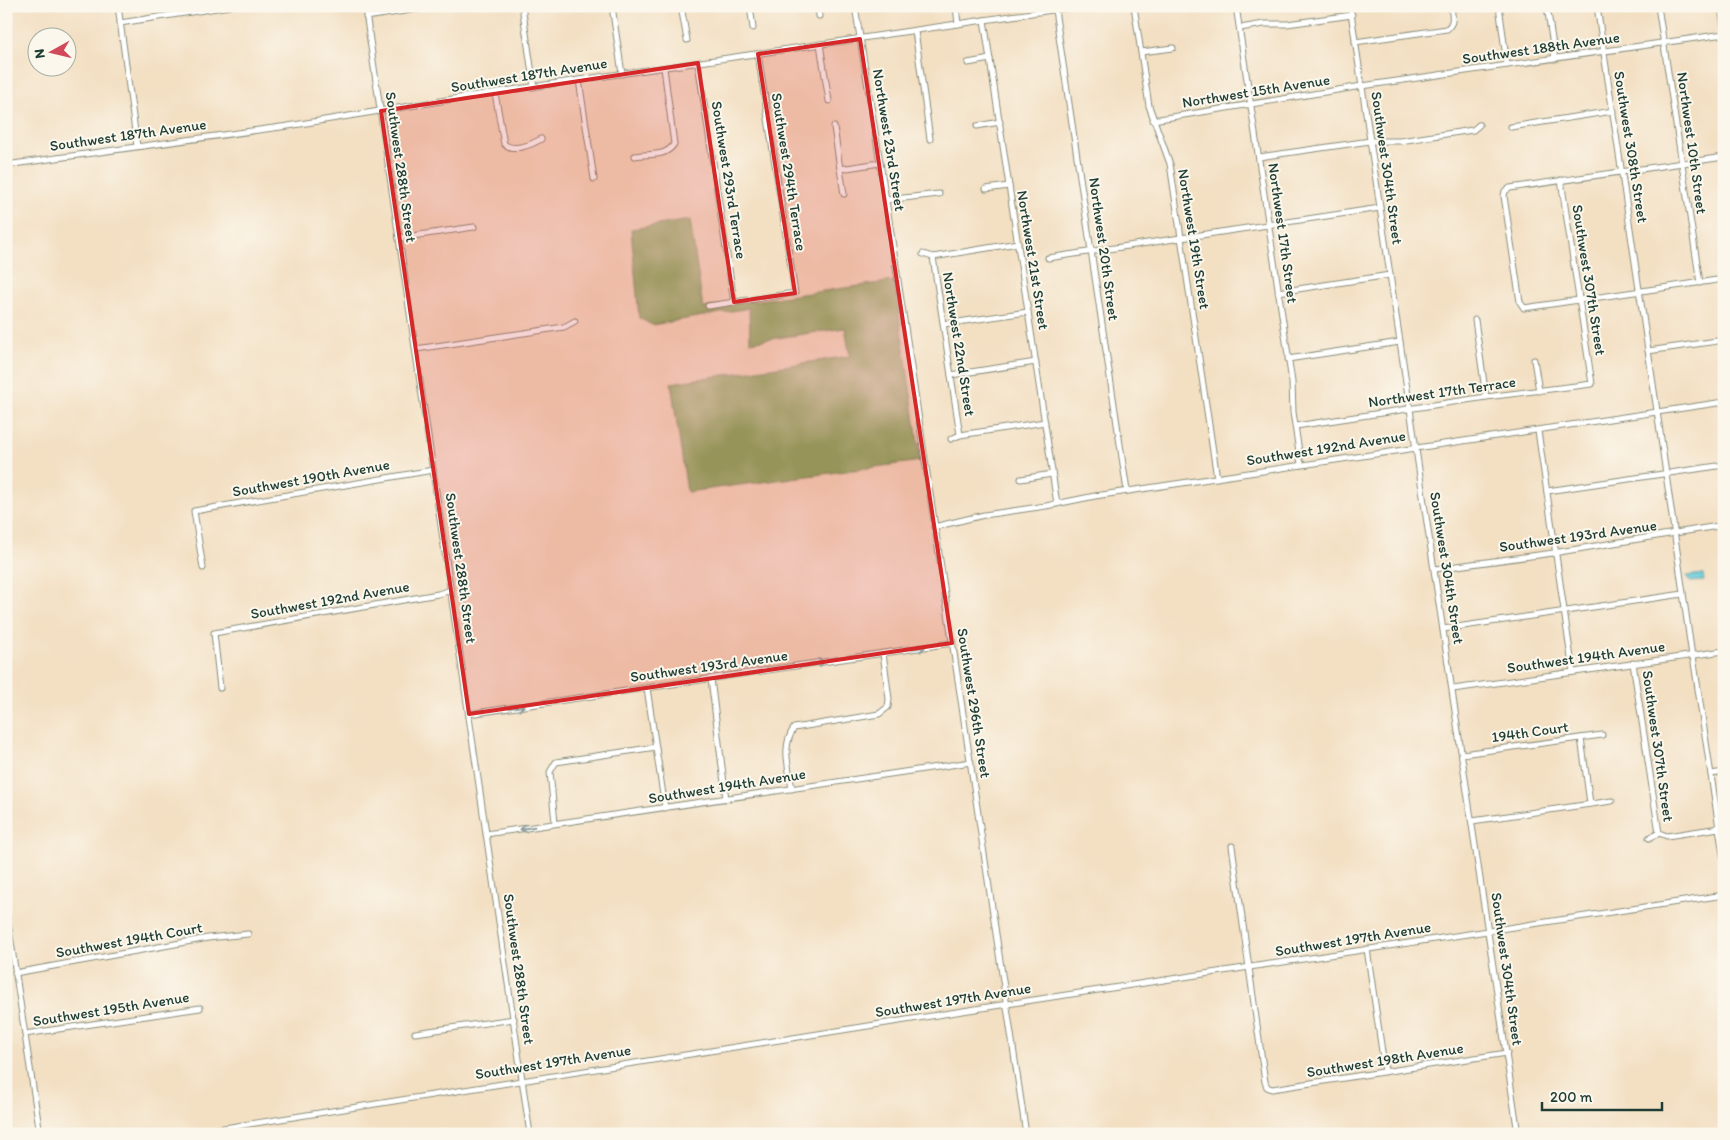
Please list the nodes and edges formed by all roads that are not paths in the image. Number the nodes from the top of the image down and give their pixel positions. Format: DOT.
graph roads {
  1 [pos="118,6"];
  2 [pos="230,6"];
  3 [pos="365,6"];
  4 [pos="437,6"];
  5 [pos="522,6"];
  6 [pos="612,6"];
  7 [pos="681,6"];
  8 [pos="750,6"];
  9 [pos="818,6"];
  10 [pos="855,6"];
  11 [pos="956,6"];
  12 [pos="1079,6"];
  13 [pos="1134,6"];
  14 [pos="1236,6"];
  15 [pos="1350,6"];
  16 [pos="1451,6"];
  17 [pos="1499,6"];
  18 [pos="1547,6"];
  19 [pos="1597,6"];
  20 [pos="1658,6"];
  21 [pos="1721,6"];
  22 [pos="1055,10"];
  23 [pos="1352,15"];
  24 [pos="819,16"];
  25 [pos="366,17"];
  26 [pos="984,20"];
  27 [pos="120,23"];
  28 [pos="958,24"];
  29 [pos="753,28"];
  30 [pos="1240,28"];
  31 [pos="1724,28"];
  32 [pos="915,31"];
  33 [pos="1724,34"];
  34 [pos="860,39"];
  35 [pos="687,40"];
  36 [pos="1356,42"];
  37 [pos="1664,43"];
  38 [pos="820,44"];
  39 [pos="1174,48"];
  40 [pos="1604,51"];
  41 [pos="1141,52"];
  42 [pos="758,54"];
  43 [pos="990,59"];
  44 [pos="1555,59"];
  45 [pos="698,63"];
  46 [pos="968,63"];
  47 [pos="1507,65"];
  48 [pos="664,68"];
  49 [pos="622,74"];
  50 [pos="579,80"];
  51 [pos="1362,86"];
  52 [pos="534,87"];
  53 [pos="495,93"];
  54 [pos="829,102"];
  55 [pos="1251,105"];
  56 [pos="381,111"];
  57 [pos="1613,111"];
  58 [pos="1153,120"];
  59 [pos="1000,122"];
  60 [pos="1479,125"];
  61 [pos="977,126"];
  62 [pos="834,127"];
  63 [pos="1511,127"];
  64 [pos="541,139"];
  65 [pos="930,139"];
  66 [pos="1370,140"];
  67 [pos="137,146"];
  68 [pos="635,156"];
  69 [pos="1259,157"];
  70 [pos="1724,157"];
  71 [pos="880,163"];
  72 [pos="1682,163"];
  73 [pos="6,165"];
  74 [pos="840,169"];
  75 [pos="1622,172"];
  76 [pos="594,179"];
  77 [pos="1561,180"];
  78 [pos="1009,186"];
  79 [pos="986,189"];
  80 [pos="844,194"];
  81 [pos="939,194"];
  82 [pos="886,200"];
  83 [pos="1380,208"];
  84 [pos="1268,225"];
  85 [pos="474,227"];
  86 [pos="399,238"];
  87 [pos="1181,238"];
  88 [pos="1018,243"];
  89 [pos="1092,252"];
  90 [pos="923,254"];
  91 [pos="933,256"];
  92 [pos="1048,258"];
  93 [pos="1390,275"];
  94 [pos="897,277"];
  95 [pos="1724,279"];
  96 [pos="1700,283"];
  97 [pos="1278,292"];
  98 [pos="1640,292"];
  99 [pos="1579,300"];
  100 [pos="734,302"];
  101 [pos="708,306"];
  102 [pos="1028,312"];
  103 [pos="575,320"];
  104 [pos="1475,320"];
  105 [pos="944,324"];
  106 [pos="1724,340"];
  107 [pos="1400,342"];
  108 [pos="416,349"];
  109 [pos="1648,351"];
  110 [pos="1288,359"];
  111 [pos="1534,360"];
  112 [pos="1036,362"];
  113 [pos="951,375"];
  114 [pos="1592,384"];
  115 [pos="1539,390"];
  116 [pos="1486,397"];
  117 [pos="1724,402"];
  118 [pos="1410,409"];
  119 [pos="1657,411"];
  120 [pos="1045,422"];
  121 [pos="1296,426"];
  122 [pos="1538,430"];
  123 [pos="960,435"];
  124 [pos="951,439"];
  125 [pos="1416,447"];
  126 [pos="1301,464"];
  127 [pos="1724,465"];
  128 [pos="434,470"];
  129 [pos="1052,474"];
  130 [pos="1666,474"];
  131 [pos="1217,478"];
  132 [pos="1021,479"];
  133 [pos="1127,491"];
  134 [pos="1547,491"];
  135 [pos="1057,504"];
  136 [pos="1724,525"];
  137 [pos="934,527"];
  138 [pos="1675,534"];
  139 [pos="1556,552"];
  140 [pos="203,568"];
  141 [pos="1435,569"];
  142 [pos="451,590"];
  143 [pos="1683,594"];
  144 [pos="1564,612"];
  145 [pos="1443,629"];
  146 [pos="952,643"];
  147 [pos="1724,651"];
  148 [pos="883,654"];
  149 [pos="1692,656"];
  150 [pos="1633,663"];
  151 [pos="1573,672"];
  152 [pos="711,679"];
  153 [pos="220,688"];
  154 [pos="647,688"];
  155 [pos="1452,690"];
  156 [pos="469,714"];
  157 [pos="1602,735"];
  158 [pos="1581,738"];
  159 [pos="656,748"];
  160 [pos="1462,754"];
  161 [pos="971,762"];
  162 [pos="1724,772"];
  163 [pos="1711,774"];
  164 [pos="792,789"];
  165 [pos="726,799"];
  166 [pos="1612,801"];
  167 [pos="1590,803"];
  168 [pos="666,808"];
  169 [pos="1472,821"];
  170 [pos="555,823"];
  171 [pos="1719,828"];
  172 [pos="1659,833"];
  173 [pos="486,834"];
  174 [pos="1649,838"];
  175 [pos="1232,846"];
  176 [pos="1724,861"];
  177 [pos="1724,895"];
  178 [pos="6,910"];
  179 [pos="1489,930"];
  180 [pos="248,934"];
  181 [pos="1367,949"];
  182 [pos="1248,968"];
  183 [pos="16,973"];
  184 [pos="1007,1004"];
  185 [pos="200,1008"];
  186 [pos="514,1019"];
  187 [pos="415,1033"];
  188 [pos="25,1034"];
  189 [pos="1507,1053"];
  190 [pos="1385,1072"];
  191 [pos="522,1080"];
  192 [pos="40,1134"];
  193 [pos="186,1134"];
  194 [pos="530,1134"];
  195 [pos="1026,1134"];
  196 [pos="1518,1134"];
  1 -- 27 [label="street"];
  2 -- 27 [label="street"];
  3 -- 25 [label="street, Southwest 288th Street"];
  4 -- 25 [label="street"];
  5 -- 52 [label="street"];
  6 -- 49 [label="street"];
  7 -- 35 [label="street"];
  8 -- 29 [label="street"];
  9 -- 24 [label="street"];
  10 -- 34 [label="street, Northwest 23rd Street"];
  11 -- 28 [label="street"];
  12 -- 22 [label="street, Southwest 187th Avenue"];
  13 -- 41 [label="street, Northwest 19th Street"];
  14 -- 30 [label="street, Northwest 17th Street"];
  15 -- 23 [label="street, Southwest 304th Street"];
  16 -- 36 [label="street"];
  17 -- 47 [label="street"];
  18 -- 44 [label="street"];
  19 -- 40 [label="street, Southwest 308th Street"];
  20 -- 37 [label="street, Northwest 10th Street"];
  21 -- 31 [label="street"];
  22 -- 26 [label="street, Southwest 187th Avenue"];
  22 -- 89 [label="street, Northwest 20th Street"];
  23 -- 30 [label="street"];
  23 -- 36 [label="street, Southwest 304th Street"];
  25 -- 56 [label="street, Southwest 288th Street"];
  26 -- 28 [label="street, Southwest 187th Avenue"];
  26 -- 43 [label="street, Northwest 21st Street"];
  27 -- 67 [label="street"];
  28 -- 32 [label="street, Southwest 187th Avenue"];
  30 -- 55 [label="street, Northwest 17th Street"];
  32 -- 34 [label="street, Southwest 187th Avenue"];
  32 -- 65 [label="street"];
  33 -- 37 [label="street, Southwest 188th Avenue"];
  34 -- 38 [label="street, Southwest 187th Avenue"];
  34 -- 71 [label="street, Northwest 23rd Street"];
  36 -- 51 [label="street, Southwest 304th Street"];
  37 -- 40 [label="street, Southwest 188th Avenue"];
  37 -- 72 [label="street, Northwest 10th Street"];
  38 -- 42 [label="street, Southwest 187th Avenue"];
  38 -- 54 [label="street"];
  39 -- 41 [label="street"];
  40 -- 44 [label="street, Southwest 188th Avenue"];
  40 -- 57 [label="street, Southwest 308th Street"];
  41 -- 58 [label="street, Northwest 19th Street"];
  42 -- 45 [label="street, Southwest 187th Avenue"];
  42 -- 100 [label="street, Southwest 294th Terrace"];
  43 -- 46 [label="street"];
  43 -- 59 [label="street, Northwest 21st Street"];
  44 -- 47 [label="street, Southwest 188th Avenue"];
  45 -- 48 [label="street, Southwest 187th Avenue"];
  45 -- 100 [label="street, Southwest 293rd Terrace"];
  47 -- 51 [label="street, Southwest 188th Avenue"];
  48 -- 49 [label="street, Southwest 187th Avenue"];
  48 -- 68 [label="street"];
  49 -- 50 [label="street, Southwest 187th Avenue"];
  50 -- 52 [label="street, Southwest 187th Avenue"];
  50 -- 76 [label="street"];
  51 -- 55 [label="street, Northwest 15th Avenue"];
  51 -- 66 [label="street, Southwest 304th Street"];
  52 -- 53 [label="street, Southwest 187th Avenue"];
  53 -- 56 [label="street, Southwest 187th Avenue"];
  53 -- 64 [label="street"];
  55 -- 58 [label="street, Northwest 15th Avenue"];
  55 -- 69 [label="street, Northwest 17th Street"];
  56 -- 67 [label="street, Southwest 187th Avenue"];
  56 -- 86 [label="street, Southwest 288th Street"];
  57 -- 63 [label="street"];
  57 -- 75 [label="street, Southwest 308th Street"];
  58 -- 87 [label="street, Northwest 19th Street"];
  59 -- 61 [label="street"];
  59 -- 78 [label="street, Northwest 21st Street"];
  60 -- 66 [label="street"];
  62 -- 74 [label="street"];
  66 -- 69 [label="street"];
  66 -- 83 [label="street, Southwest 304th Street"];
  67 -- 73 [label="street, Southwest 187th Avenue"];
  69 -- 84 [label="street, Northwest 17th Street"];
  70 -- 72 [label="street"];
  71 -- 74 [label="street"];
  71 -- 82 [label="street, Northwest 23rd Street"];
  72 -- 75 [label="street"];
  72 -- 96 [label="street, Northwest 10th Street"];
  74 -- 80 [label="street"];
  75 -- 77 [label="street"];
  75 -- 98 [label="street, Southwest 308th Street"];
  77 -- 99 [label="street, Southwest 307th Street"];
  77 -- 99 [label="street"];
  78 -- 79 [label="street"];
  78 -- 88 [label="street, Northwest 21st Street"];
  81 -- 82 [label="street"];
  82 -- 94 [label="street, Northwest 23rd Street"];
  83 -- 84 [label="street"];
  83 -- 93 [label="street, Southwest 304th Street"];
  84 -- 87 [label="street"];
  84 -- 97 [label="street, Northwest 17th Street"];
  85 -- 86 [label="street"];
  86 -- 108 [label="street, Southwest 288th Street"];
  87 -- 89 [label="street"];
  87 -- 131 [label="street, Northwest 19th Street"];
  88 -- 91 [label="street"];
  88 -- 102 [label="street, Northwest 21st Street"];
  89 -- 92 [label="street"];
  89 -- 133 [label="street, Northwest 20th Street"];
  90 -- 91 [label="street"];
  91 -- 105 [label="street, Northwest 22nd Street"];
  93 -- 97 [label="street"];
  93 -- 107 [label="street, Southwest 304th Street"];
  94 -- 137 [label="street, Southwest 296th Street"];
  95 -- 96 [label="street"];
  96 -- 98 [label="street"];
  97 -- 110 [label="street, Northwest 17th Street"];
  98 -- 99 [label="street"];
  98 -- 109 [label="street, Southwest 308th Street"];
  99 -- 114 [label="street, Southwest 307th Street"];
  100 -- 101 [label="street"];
  102 -- 105 [label="street"];
  102 -- 112 [label="street, Northwest 21st Street"];
  103 -- 108 [label="street"];
  104 -- 116 [label="street"];
  105 -- 113 [label="street, Northwest 22nd Street"];
  106 -- 109 [label="street"];
  107 -- 110 [label="street"];
  107 -- 118 [label="street, Southwest 304th Street"];
  108 -- 128 [label="street, Southwest 288th Street"];
  109 -- 119 [label="street, Southwest 308th Street"];
  110 -- 121 [label="street, Northwest 17th Street"];
  111 -- 115 [label="street"];
  112 -- 113 [label="street"];
  112 -- 120 [label="street, Northwest 21st Street"];
  113 -- 123 [label="street, Northwest 22nd Street"];
  114 -- 115 [label="street, Northwest 17th Terrace"];
  115 -- 116 [label="street, Northwest 17th Terrace"];
  116 -- 118 [label="street, Northwest 17th Terrace"];
  117 -- 119 [label="street, Southwest 192nd Avenue"];
  118 -- 121 [label="street, Northwest 17th Terrace"];
  118 -- 125 [label="street, Southwest 304th Street"];
  119 -- 122 [label="street, Southwest 192nd Avenue"];
  119 -- 130 [label="street, Southwest 308th Street"];
  120 -- 123 [label="street"];
  120 -- 129 [label="street, Northwest 21st Street"];
  121 -- 126 [label="street, Northwest 17th Street"];
  122 -- 125 [label="street, Southwest 192nd Avenue"];
  122 -- 134 [label="street"];
  123 -- 124 [label="street"];
  125 -- 126 [label="street, Southwest 192nd Avenue"];
  125 -- 141 [label="street, Southwest 304th Street"];
  126 -- 131 [label="street, Southwest 192nd Avenue"];
  127 -- 130 [label="street"];
  128 -- 140 [label="street, Southwest 190th Avenue"];
  128 -- 142 [label="street, Southwest 288th Street"];
  129 -- 132 [label="street"];
  129 -- 135 [label="street, Northwest 21st Street"];
  130 -- 134 [label="street"];
  130 -- 138 [label="street, Southwest 308th Street"];
  131 -- 133 [label="street, Southwest 192nd Avenue"];
  133 -- 135 [label="street, Southwest 192nd Avenue"];
  134 -- 139 [label="street"];
  135 -- 137 [label="street, Southwest 192nd Avenue"];
  136 -- 138 [label="street, Southwest 193rd Avenue"];
  137 -- 146 [label="street, Southwest 296th Street"];
  138 -- 139 [label="street, Southwest 193rd Avenue"];
  138 -- 143 [label="street, Southwest 308th Street"];
  139 -- 141 [label="street, Southwest 193rd Avenue"];
  139 -- 144 [label="street"];
  141 -- 145 [label="street, Southwest 304th Street"];
  142 -- 153 [label="street, Southwest 192nd Avenue"];
  142 -- 156 [label="street, Southwest 288th Street"];
  143 -- 144 [label="street"];
  143 -- 149 [label="street, Southwest 308th Street"];
  144 -- 145 [label="street"];
  144 -- 151 [label="street"];
  145 -- 155 [label="street, Southwest 304th Street"];
  148 -- 146 [label="street, Southwest 193rd Avenue, one-way"];
  146 -- 161 [label="street, Southwest 296th Street"];
  147 -- 149 [label="street, Southwest 194th Avenue"];
  152 -- 148 [label="street, Southwest 193rd Avenue, one-way"];
  148 -- 164 [label="street"];
  149 -- 150 [label="street, Southwest 194th Avenue"];
  149 -- 163 [label="street, Southwest 308th Street"];
  150 -- 151 [label="street, Southwest 194th Avenue"];
  150 -- 172 [label="street, Southwest 307th Street"];
  151 -- 155 [label="street, Southwest 194th Avenue"];
  152 -- 154 [label="street, Southwest 193rd Avenue"];
  152 -- 165 [label="street"];
  156 -- 154 [label="street, Southwest 193rd Avenue, one-way"];
  154 -- 159 [label="street"];
  155 -- 160 [label="street, Southwest 304th Street"];
  156 -- 173 [label="street, Southwest 288th Street"];
  157 -- 158 [label="street, 194th Court"];
  158 -- 160 [label="street, 194th Court"];
  158 -- 167 [label="street"];
  159 -- 168 [label="street"];
  159 -- 170 [label="street"];
  160 -- 169 [label="street, Southwest 304th Street"];
  161 -- 164 [label="street, Southwest 194th Avenue"];
  161 -- 184 [label="street, Southwest 296th Street"];
  162 -- 163 [label="street"];
  163 -- 171 [label="street, Southwest 308th Street"];
  164 -- 165 [label="street, Southwest 194th Avenue"];
  165 -- 168 [label="street, Southwest 194th Avenue"];
  166 -- 167 [label="street"];
  167 -- 169 [label="street"];
  168 -- 170 [label="street, Southwest 194th Avenue"];
  169 -- 179 [label="street, Southwest 304th Street"];
  170 -- 173 [label="street, Southwest 194th Avenue, one-way"];
  171 -- 172 [label="street"];
  171 -- 176 [label="street, Southwest 308th Street"];
  172 -- 174 [label="street"];
  173 -- 186 [label="street, Southwest 288th Street"];
  175 -- 182 [label="street"];
  177 -- 179 [label="street, Southwest 197th Avenue"];
  178 -- 183 [label="street"];
  179 -- 181 [label="street, Southwest 197th Avenue"];
  179 -- 189 [label="street, Southwest 304th Street"];
  180 -- 183 [label="street, Southwest 194th Court"];
  181 -- 182 [label="street, Southwest 197th Avenue"];
  181 -- 190 [label="street"];
  182 -- 184 [label="street, Southwest 197th Avenue"];
  182 -- 190 [label="street, Southwest 198th Avenue"];
  183 -- 188 [label="street"];
  184 -- 191 [label="street, Southwest 197th Avenue"];
  184 -- 195 [label="street, Southwest 296th Street"];
  185 -- 188 [label="street, Southwest 195th Avenue"];
  186 -- 187 [label="street"];
  186 -- 191 [label="street, Southwest 288th Street"];
  188 -- 192 [label="street"];
  189 -- 190 [label="street, Southwest 198th Avenue"];
  189 -- 196 [label="street, Southwest 304th Street"];
  191 -- 193 [label="street, Southwest 197th Avenue"];
  191 -- 194 [label="street, Southwest 288th Street"];
}
